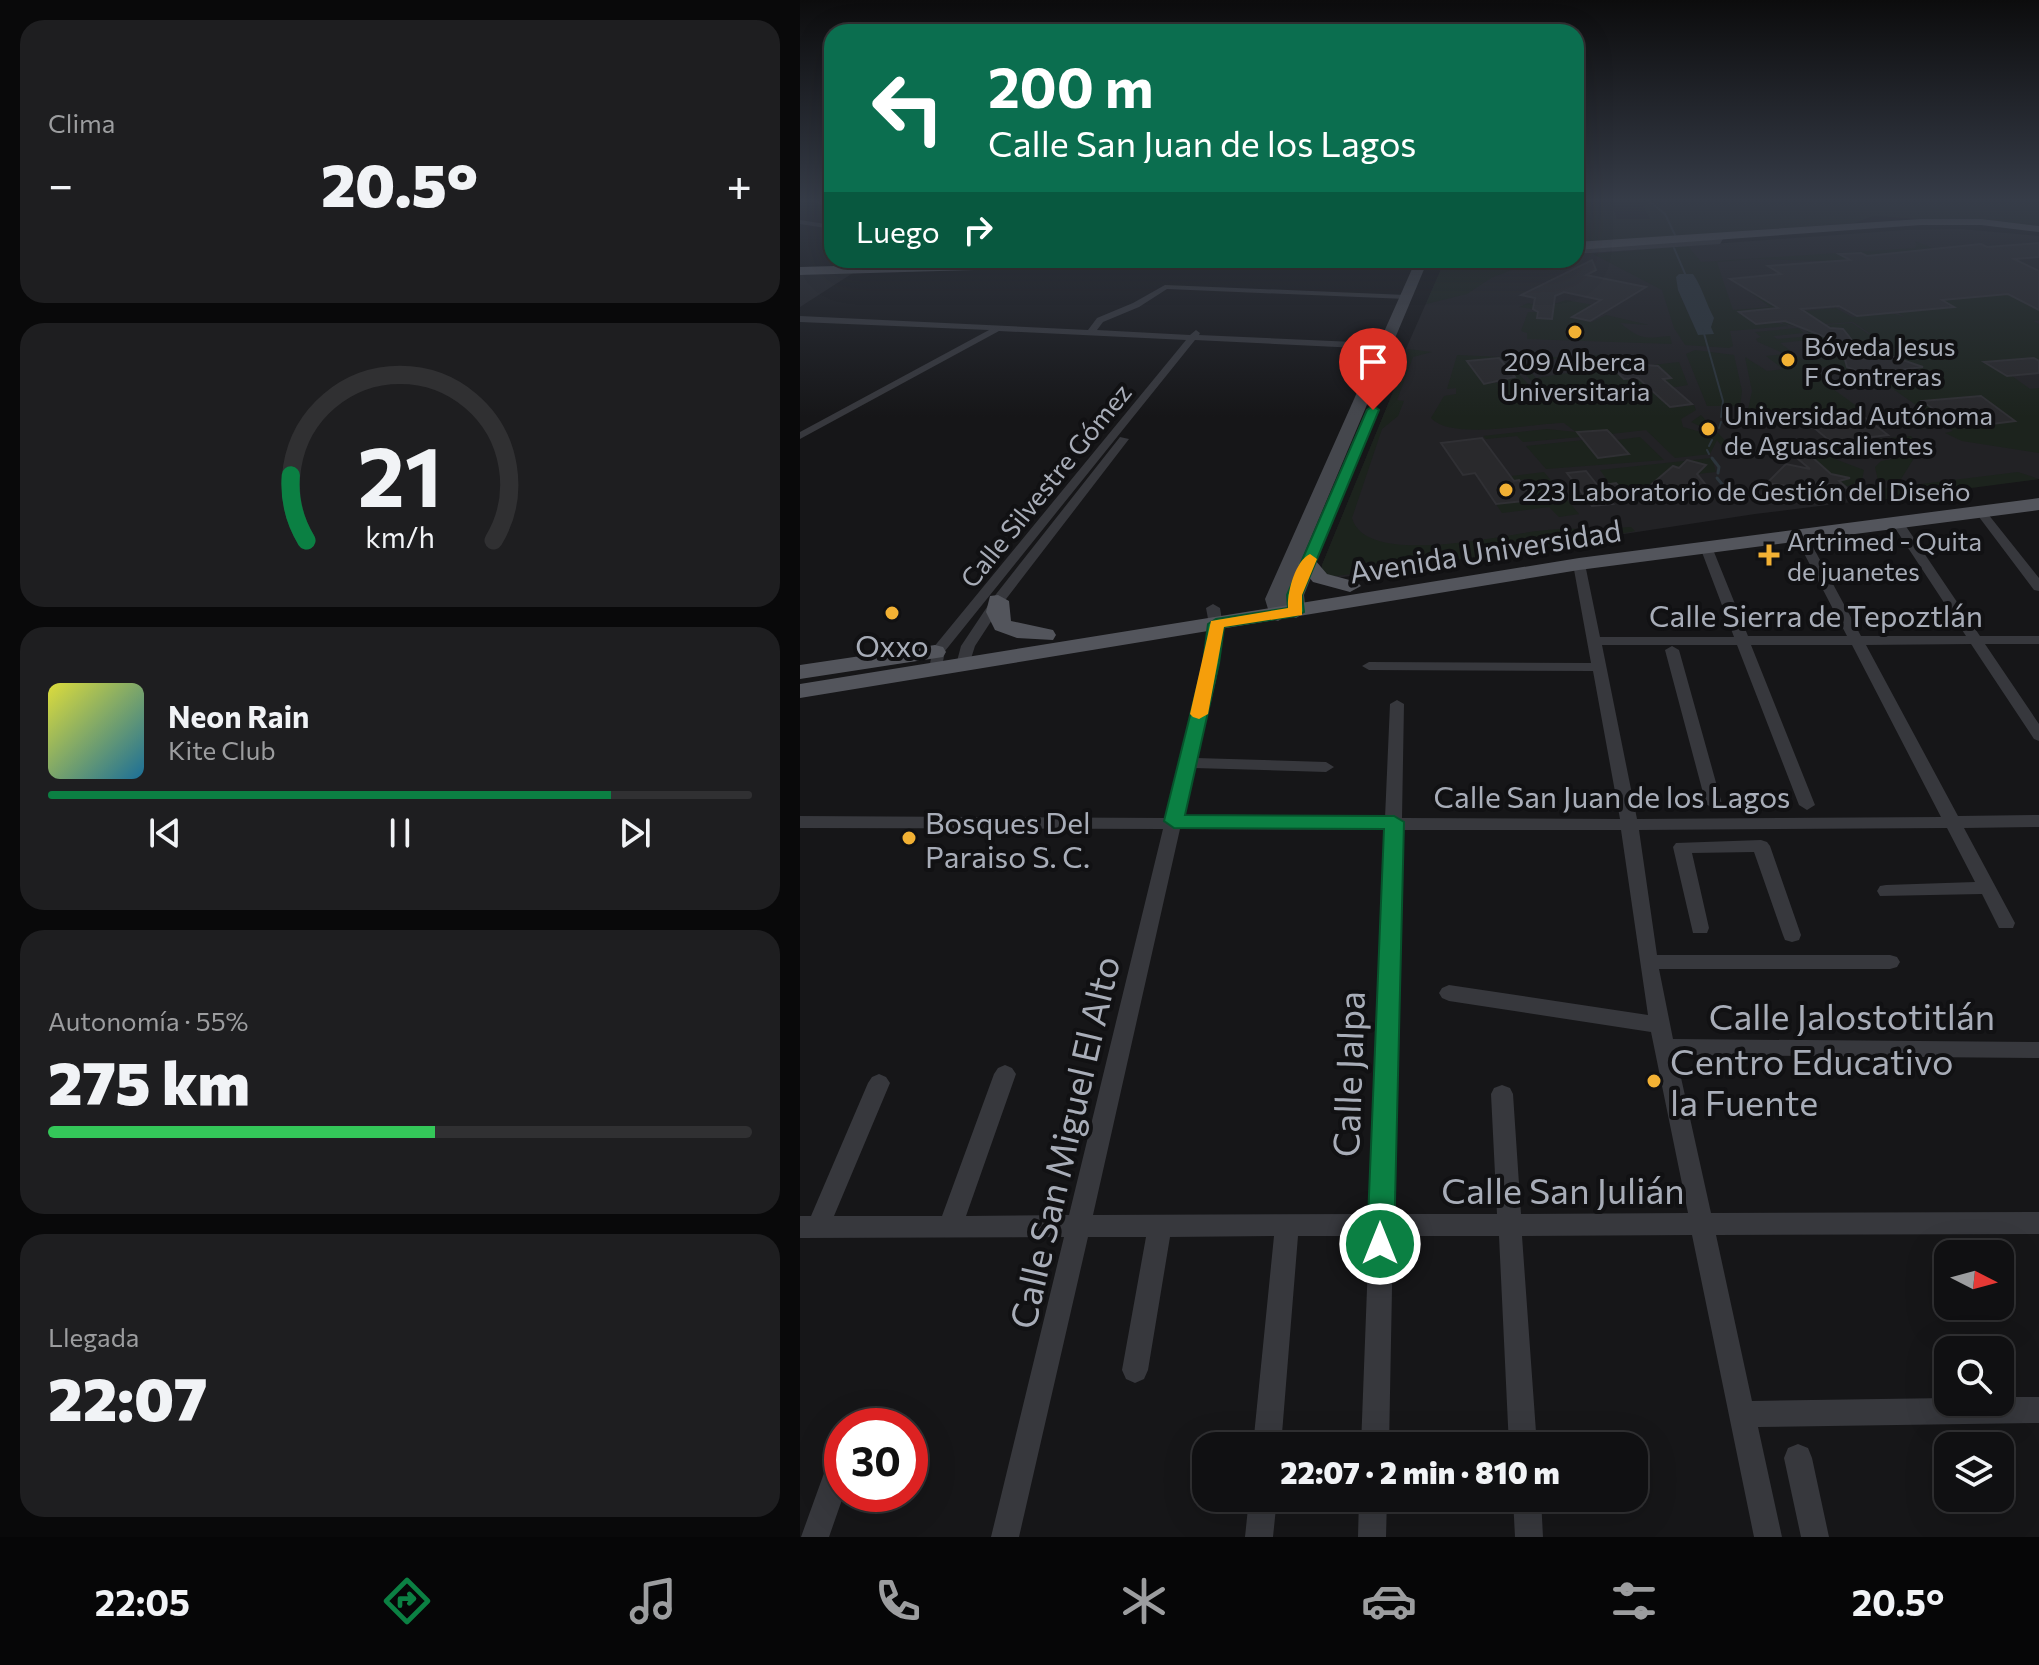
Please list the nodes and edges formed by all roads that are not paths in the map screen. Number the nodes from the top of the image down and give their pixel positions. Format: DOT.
graph roads {
  1 [pos="1421,273"];
  2 [pos="1423,273"];
  3 [pos="1406,297"];
  4 [pos="800,319"];
  5 [pos="996,330"];
  6 [pos="1090,333"];
  7 [pos="1201,335"];
  8 [pos="1393,344"];
  9 [pos="1173,370"];
  10 [pos="800,436"];
  11 [pos="2039,488"];
  12 [pos="2039,496"];
  13 [pos="2039,504"];
  14 [pos="1980,511"];
  15 [pos="1943,516"];
  16 [pos="1897,522"];
  17 [pos="1800,534"];
  18 [pos="1681,536"];
  19 [pos="1310,537"];
  20 [pos="1706,547"];
  21 [pos="1308,564"];
  22 [pos="1579,564"];
  23 [pos="1350,586"];
  24 [pos="2039,587"];
  25 [pos="998,601"];
  26 [pos="1286,605"];
  27 [pos="1214,616"];
  28 [pos="1045,635"];
  29 [pos="2039,640"];
  30 [pos="1977,644"];
  31 [pos="1744,645"];
  32 [pos="1857,645"];
  33 [pos="2039,649"];
  34 [pos="1672,650"];
  35 [pos="1596,653"];
  36 [pos="966,655"];
  37 [pos="937,660"];
  38 [pos="1369,666"];
  39 [pos="800,672"];
  40 [pos="800,691"];
  41 [pos="1397,704"];
  42 [pos="2039,736"];
  43 [pos="1187,763"];
  44 [pos="1326,767"];
  45 [pos="1714,804"];
  46 [pos="1807,805"];
  47 [pos="1174,821"];
  48 [pos="1950,821"];
  49 [pos="2039,821"];
  50 [pos="800,822"];
  51 [pos="1394,822"];
  52 [pos="1629,823"];
  53 [pos="1694,824"];
  54 [pos="1716,825"];
  55 [pos="1721,844"];
  56 [pos="1699,846"];
  57 [pos="1986,888"];
  58 [pos="1886,891"];
  59 [pos="2006,923"];
  60 [pos="1700,928"];
  61 [pos="1792,935"];
  62 [pos="1648,962"];
  63 [pos="1890,962"];
  64 [pos="1449,993"];
  65 [pos="1660,1025"];
  66 [pos="1664,1047"];
  67 [pos="2039,1050"];
  68 [pos="1005,1074"];
  69 [pos="879,1083"];
  70 [pos="1502,1094"];
  71 [pos="2039,1223"];
  72 [pos="1702,1224"];
  73 [pos="1380,1225"];
  74 [pos="1510,1225"];
  75 [pos="1160,1226"];
  76 [pos="1287,1226"];
  77 [pos="809,1227"];
  78 [pos="950,1227"];
  79 [pos="1079,1227"];
  80 [pos="1135,1370"];
  81 [pos="2039,1410"];
  82 [pos="1743,1414"];
  83 [pos="1268,1432"];
  84 [pos="1375,1432"];
  85 [pos="1522,1432"];
  86 [pos="1798,1458"];
  87 [pos="824,1512"];
  88 [pos="1262,1512"];
  89 [pos="1373,1512"];
  90 [pos="1528,1512"];
  91 [pos="815,1537"];
  92 [pos="1005,1537"];
  93 [pos="1259,1537"];
  94 [pos="1372,1537"];
  95 [pos="1529,1537"];
  96 [pos="1768,1537"];
  97 [pos="1815,1537"];
  1 -- 3 [label="main road"];
  2 -- 8 [label="main road"];
  3 -- 6 [label="street"];
  3 -- 8 [label="main road"];
  4 -- 5 [label="street"];
  5 -- 6 [label="street"];
  5 -- 10 [label="street"];
  6 -- 7 [label="street"];
  7 -- 8 [label="street"];
  7 -- 9 [label="street, Calle Silvestre Gómez"];
  8 -- 19 [label="main road"];
  9 -- 25 [label="street, Calle Silvestre Gómez"];
  9 -- 37 [label="street, Calle Silvestre Gómez"];
  11 -- 18 [label="main road, Avenida Universidad"];
  12 -- 15 [label="main road"];
  13 -- 14 [label="main road, Avenida Universidad"];
  14 -- 15 [label="main road, Avenida Universidad"];
  14 -- 24 [label="street"];
  15 -- 16 [label="main road, Avenida Universidad"];
  16 -- 17 [label="main road, Avenida Universidad"];
  16 -- 30 [label="street"];
  17 -- 20 [label="main road, Avenida Universidad"];
  17 -- 32 [label="street"];
  18 -- 22 [label="main road"];
  18 -- 23 [label="main road, Avenida Universidad"];
  19 -- 21 [label="main road"];
  19 -- 26 [label="main road"];
  20 -- 22 [label="main road, Avenida Universidad"];
  20 -- 31 [label="street"];
  21 -- 23 [label="main road"];
  21 -- 26 [label="main road"];
  22 -- 26 [label="main road, Avenida Universidad"];
  22 -- 35 [label="street"];
  23 -- 26 [label="main road, Avenida Universidad"];
  25 -- 28 [label="main road"];
  25 -- 36 [label="street, Calle Silvestre Gómez"];
  26 -- 27 [label="main road, Avenida Universidad"];
  27 -- 28 [label="main road, Avenida Universidad"];
  27 -- 36 [label="main road, Avenida Universidad"];
  27 -- 43 [label="street, Calle San Miguel El Alto"];
  28 -- 36 [label="main road, Avenida Universidad"];
  29 -- 30 [label="street, Calle Sierra de Tepoztlán"];
  30 -- 32 [label="street, Calle Sierra de Tepoztlán"];
  30 -- 33 [label="street, Calle Sierra de Tepoztlán"];
  30 -- 42 [label="street"];
  31 -- 32 [label="street, Calle Sierra de Tepoztlán"];
  31 -- 34 [label="street, Calle Sierra de Tepoztlán"];
  31 -- 35 [label="street, Calle Sierra de Tepoztlán"];
  31 -- 46 [label="street"];
  32 -- 48 [label="street"];
  34 -- 35 [label="street, Calle Sierra de Tepoztlán"];
  34 -- 45 [label="street"];
  35 -- 38 [label="street"];
  35 -- 52 [label="street"];
  36 -- 37 [label="main road, Avenida Universidad"];
  37 -- 39 [label="main road, Avenida Universidad"];
  37 -- 40 [label="main road, Avenida Universidad"];
  41 -- 51 [label="street, Calle Jalpa"];
  43 -- 44 [label="street"];
  43 -- 47 [label="street, Calle San Miguel El Alto"];
  47 -- 50 [label="street, Calle San Juan de los Lagos"];
  47 -- 51 [label="street, Calle San Juan de los Lagos"];
  47 -- 79 [label="street, Calle San Miguel El Alto"];
  48 -- 49 [label="street, Calle San Juan de los Lagos"];
  48 -- 54 [label="street, Calle San Juan de los Lagos"];
  48 -- 57 [label="street"];
  51 -- 52 [label="street, Calle San Juan de los Lagos"];
  51 -- 73 [label="street, Calle Jalpa"];
  52 -- 53 [label="street, Calle San Juan de los Lagos"];
  52 -- 62 [label="street"];
  53 -- 54 [label="street, Calle San Juan de los Lagos"];
  53 -- 56 [label="street"];
  54 -- 55 [label="street"];
  55 -- 56 [label="street"];
  55 -- 61 [label="street"];
  56 -- 60 [label="street"];
  57 -- 58 [label="street"];
  57 -- 59 [label="street"];
  62 -- 63 [label="street"];
  62 -- 65 [label="street"];
  64 -- 65 [label="street"];
  65 -- 66 [label="street"];
  66 -- 67 [label="street, Calle Jalostotitlán"];
  66 -- 72 [label="street"];
  68 -- 78 [label="street"];
  69 -- 77 [label="street"];
  70 -- 74 [label="street"];
  71 -- 72 [label="street, Calle San Julián"];
  72 -- 74 [label="street, Calle San Julián"];
  72 -- 82 [label="street"];
  73 -- 74 [label="street, Calle San Julián"];
  73 -- 76 [label="street, Calle San Julián"];
  73 -- 84 [label="street, Calle Jalpa"];
  74 -- 85 [label="street"];
  75 -- 76 [label="street, Calle San Julián"];
  75 -- 79 [label="street, Calle San Julián"];
  75 -- 80 [label="street"];
  76 -- 83 [label="street"];
  77 -- 78 [label="street, Calle San Julián"];
  78 -- 79 [label="street, Calle San Julián"];
  79 -- 92 [label="street, Calle San Miguel El Alto"];
  81 -- 82 [label="street"];
  82 -- 96 [label="street"];
  86 -- 97 [label="street"];
  87 -- 91 [label="street"];
  88 -- 93 [label="street"];
  89 -- 94 [label="street"];
  90 -- 95 [label="street"];
}
